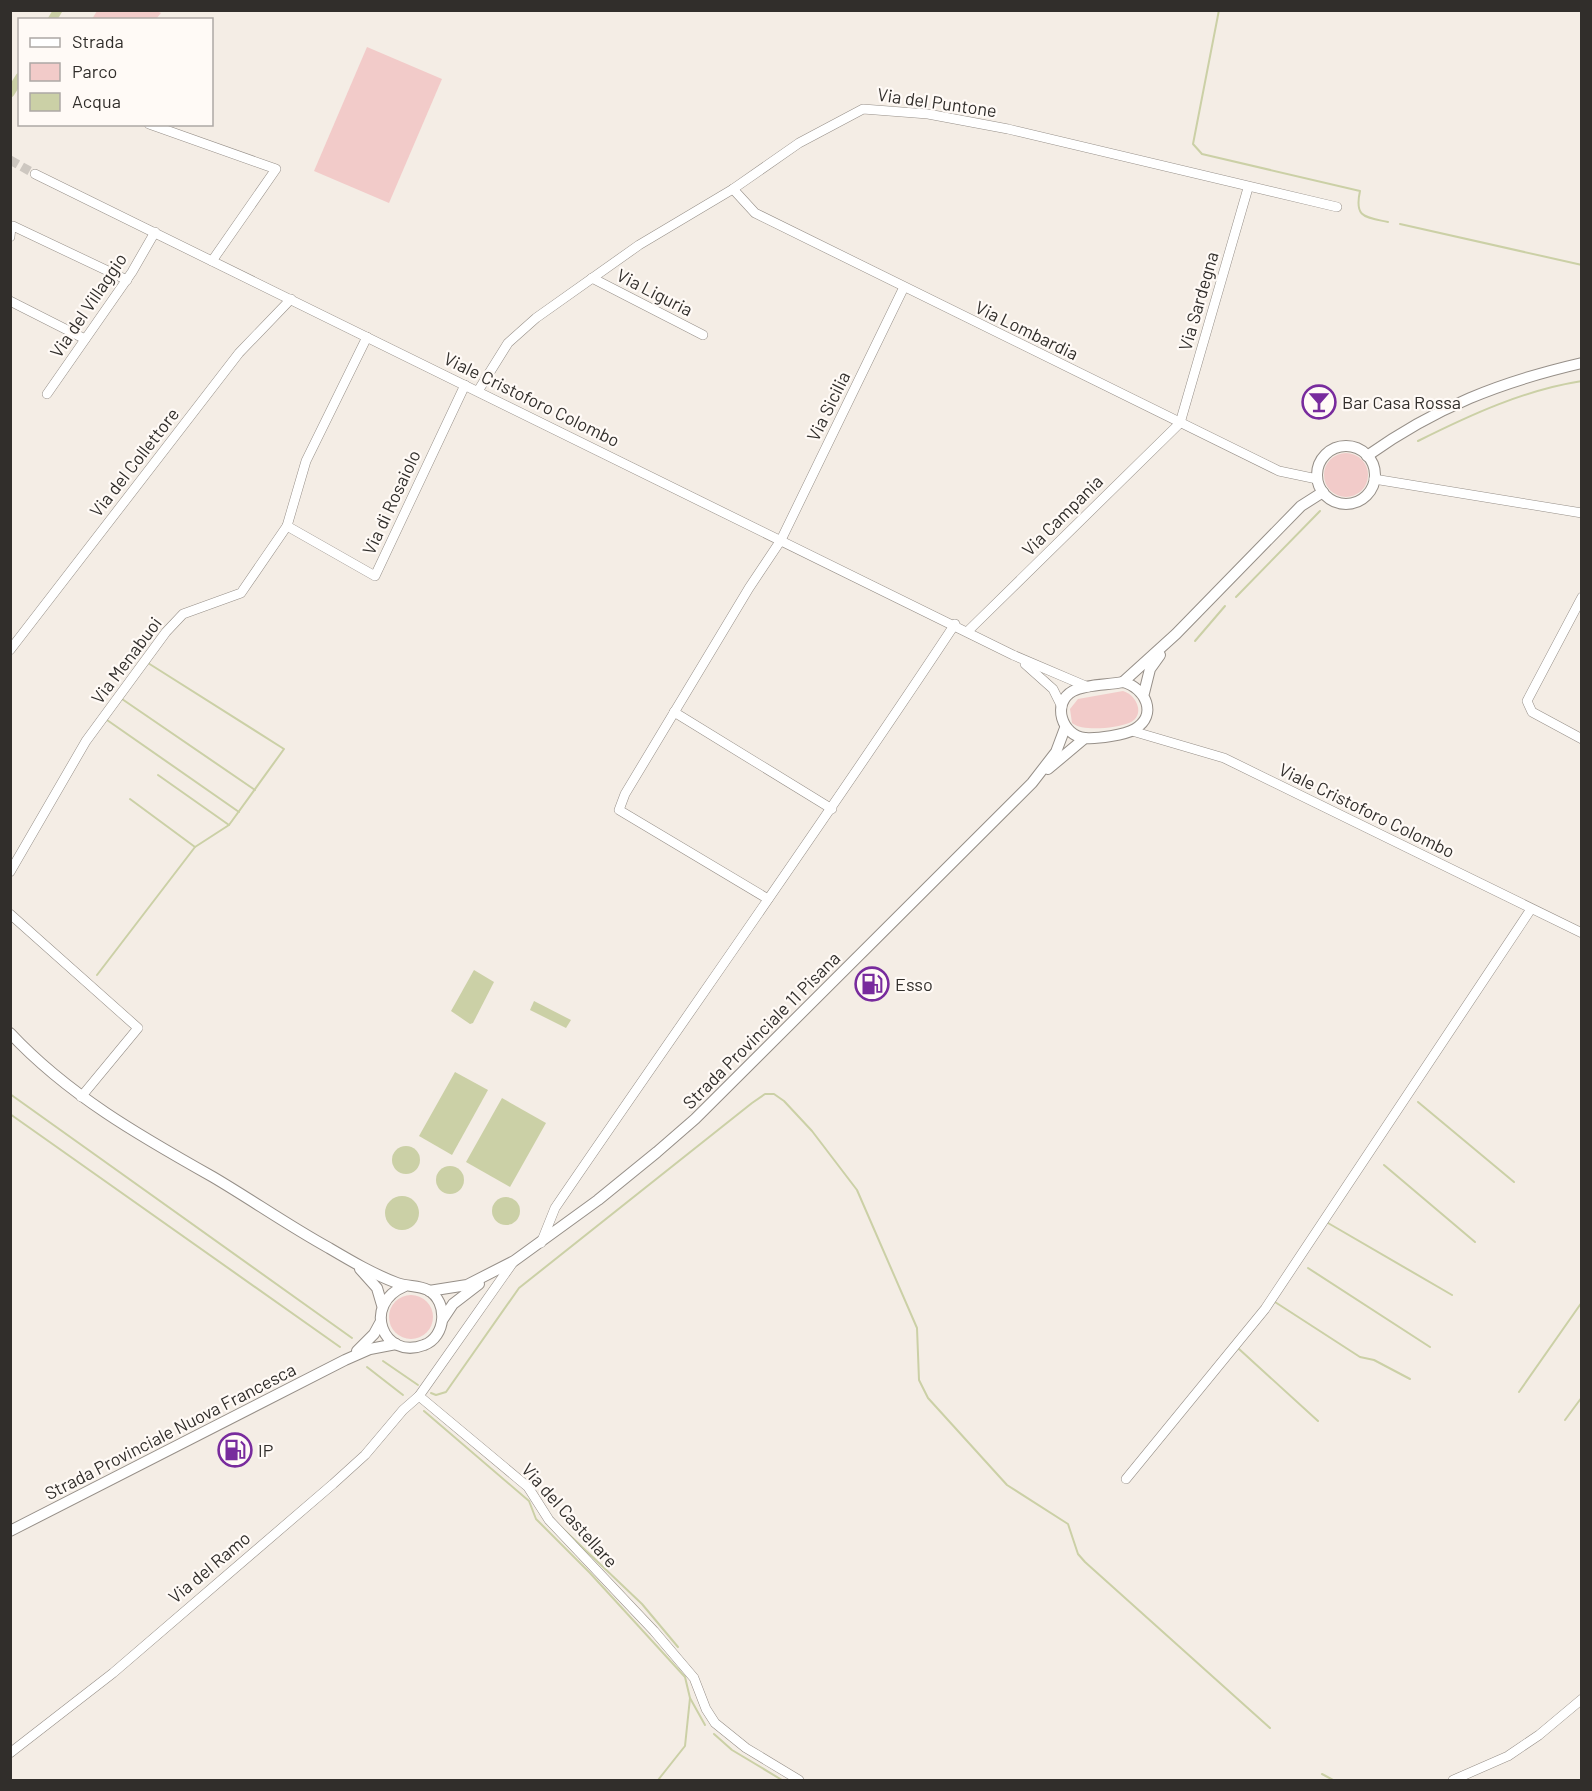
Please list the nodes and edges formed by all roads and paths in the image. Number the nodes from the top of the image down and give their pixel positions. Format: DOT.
graph roads {
  1 [pos="155,126"];
  2 [pos="35,174"];
  3 [pos="1248,188"];
  4 [pos="734,189"];
  5 [pos="1337,207"];
  6 [pos="155,232"];
  7 [pos="10,237"];
  8 [pos="212,261"];
  9 [pos="592,278"];
  10 [pos="127,280"];
  11 [pos="904,287"];
  12 [pos="291,299"];
  13 [pos="10,301"];
  14 [pos="704,335"];
  15 [pos="367,337"];
  16 [pos="85,339"];
  17 [pos="1581,363"];
  18 [pos="465,385"];
  19 [pos="478,391"];
  20 [pos="47,394"];
  21 [pos="1180,423"];
  22 [pos="1367,456"];
  23 [pos="1317,479"];
  24 [pos="1374,479"];
  25 [pos="1323,492"];
  26 [pos="1581,513"];
  27 [pos="287,526"];
  28 [pos="781,540"];
  29 [pos="1581,597"];
  30 [pos="955,624"];
  31 [pos="968,631"];
  32 [pos="1176,634"];
  33 [pos="10,650"];
  34 [pos="1013,655"];
  35 [pos="1123,682"];
  36 [pos="1090,687"];
  37 [pos="1144,693"];
  38 [pos="1062,707"];
  39 [pos="674,712"];
  40 [pos="1065,728"];
  41 [pos="1132,731"];
  42 [pos="1085,738"];
  43 [pos="1581,739"];
  44 [pos="1032,783"];
  45 [pos="831,809"];
  46 [pos="10,872"];
  47 [pos="768,899"];
  48 [pos="1531,909"];
  49 [pos="10,914"];
  50 [pos="1581,933"];
  51 [pos="10,1033"];
  52 [pos="81,1097"];
  53 [pos="541,1243"];
  54 [pos="514,1261"];
  55 [pos="356,1264"];
  56 [pos="492,1274"];
  57 [pos="405,1286"];
  58 [pos="429,1291"];
  59 [pos="382,1305"];
  60 [pos="443,1318"];
  61 [pos="380,1323"];
  62 [pos="396,1344"];
  63 [pos="345,1360"];
  64 [pos="419,1396"];
  65 [pos="1126,1479"];
  66 [pos="10,1531"];
  67 [pos="1581,1699"];
  68 [pos="10,1753"];
  69 [pos="799,1780"];
  70 [pos="1453,1780"];
  1 -- 8 [label="street"];
  2 -- 6 [label="street, Viale Cristoforo Colombo"];
  3 -- 4 [label="street, Via del Puntone"];
  3 -- 5 [label="street, Via del Puntone"];
  3 -- 21 [label="street, Via Sardegna"];
  4 -- 9 [label="street, Via del Puntone"];
  4 -- 11 [label="street, Via Lombardia"];
  6 -- 8 [label="street, Viale Cristoforo Colombo"];
  6 -- 10 [label="street, Via del Villaggio"];
  7 -- 10 [label="street"];
  8 -- 12 [label="street, Viale Cristoforo Colombo"];
  9 -- 14 [label="street, Via Liguria"];
  9 -- 19 [label="street, Via del Puntone"];
  10 -- 16 [label="street, Via del Villaggio"];
  11 -- 21 [label="street, Via Lombardia"];
  11 -- 28 [label="street, Via Sicilia"];
  12 -- 15 [label="street, Viale Cristoforo Colombo"];
  12 -- 33 [label="street, Via del Collettore"];
  13 -- 16 [label="street"];
  15 -- 18 [label="street, Viale Cristoforo Colombo"];
  15 -- 27 [label="street, Via Menabuoi"];
  16 -- 20 [label="street, Via del Villaggio"];
  17 -- 22 [label="main road"];
  18 -- 19 [label="street, Viale Cristoforo Colombo"];
  18 -- 27 [label="street, Via di Rosaiolo"];
  19 -- 28 [label="street, Viale Cristoforo Colombo"];
  21 -- 23 [label="street, Via Lombardia"];
  21 -- 31 [label="street, Via Campania"];
  22 -- 23 [label="main road"];
  22 -- 24 [label="main road"];
  23 -- 25 [label="main road"];
  24 -- 25 [label="main road"];
  24 -- 26 [label="street"];
  25 -- 32 [label="main road"];
  27 -- 46 [label="street, Via Menabuoi"];
  28 -- 30 [label="street, Viale Cristoforo Colombo"];
  28 -- 39 [label="street, Via Sicilia"];
  29 -- 43 [label="street"];
  30 -- 31 [label="street, Viale Cristoforo Colombo"];
  30 -- 45 [label="street"];
  31 -- 34 [label="street, Viale Cristoforo Colombo"];
  32 -- 35 [label="main road"];
  32 -- 37 [label="main road"];
  34 -- 36 [label="street, Viale Cristoforo Colombo"];
  34 -- 38 [label="street, Viale Cristoforo Colombo"];
  35 -- 36 [label="main road"];
  35 -- 37 [label="main road"];
  36 -- 38 [label="main road"];
  37 -- 41 [label="main road"];
  38 -- 40 [label="main road"];
  39 -- 45 [label="street"];
  39 -- 47 [label="street, Via Sicilia"];
  40 -- 42 [label="main road"];
  40 -- 44 [label="main road, Strada Provinciale 11 Pisana"];
  41 -- 42 [label="main road"];
  41 -- 48 [label="street, Viale Cristoforo Colombo"];
  42 -- 44 [label="main road, Strada Provinciale 11 Pisana"];
  44 -- 53 [label="main road, Strada Provinciale 11 Pisana"];
  45 -- 47 [label="street"];
  47 -- 53 [label="street"];
  48 -- 50 [label="street, Viale Cristoforo Colombo"];
  48 -- 65 [label="street"];
  49 -- 52 [label="street"];
  51 -- 52 [label="main road"];
  52 -- 55 [label="main road"];
  53 -- 54 [label="main road, Strada Provinciale 11 Pisana"];
  54 -- 56 [label="main road, Strada Provinciale 11 Pisana"];
  54 -- 64 [label="street"];
  55 -- 57 [label="main road"];
  55 -- 59 [label="main road"];
  56 -- 58 [label="main road, Strada Provinciale 11 Pisana"];
  56 -- 60 [label="main road, Strada Provinciale 11 Pisana"];
  57 -- 58 [label="main road"];
  57 -- 59 [label="main road"];
  58 -- 60 [label="main road"];
  59 -- 61 [label="main road"];
  60 -- 62 [label="main road"];
  61 -- 62 [label="main road"];
  61 -- 63 [label="main road, Strada Provinciale Nuova Francesca"];
  62 -- 63 [label="main road, Strada Provinciale Nuova Francesca"];
  63 -- 66 [label="main road, Strada Provinciale Nuova Francesca"];
  64 -- 68 [label="street, Via del Ramo"];
  64 -- 69 [label="street, Via del Castellare"];
  67 -- 70 [label="street"];
}
